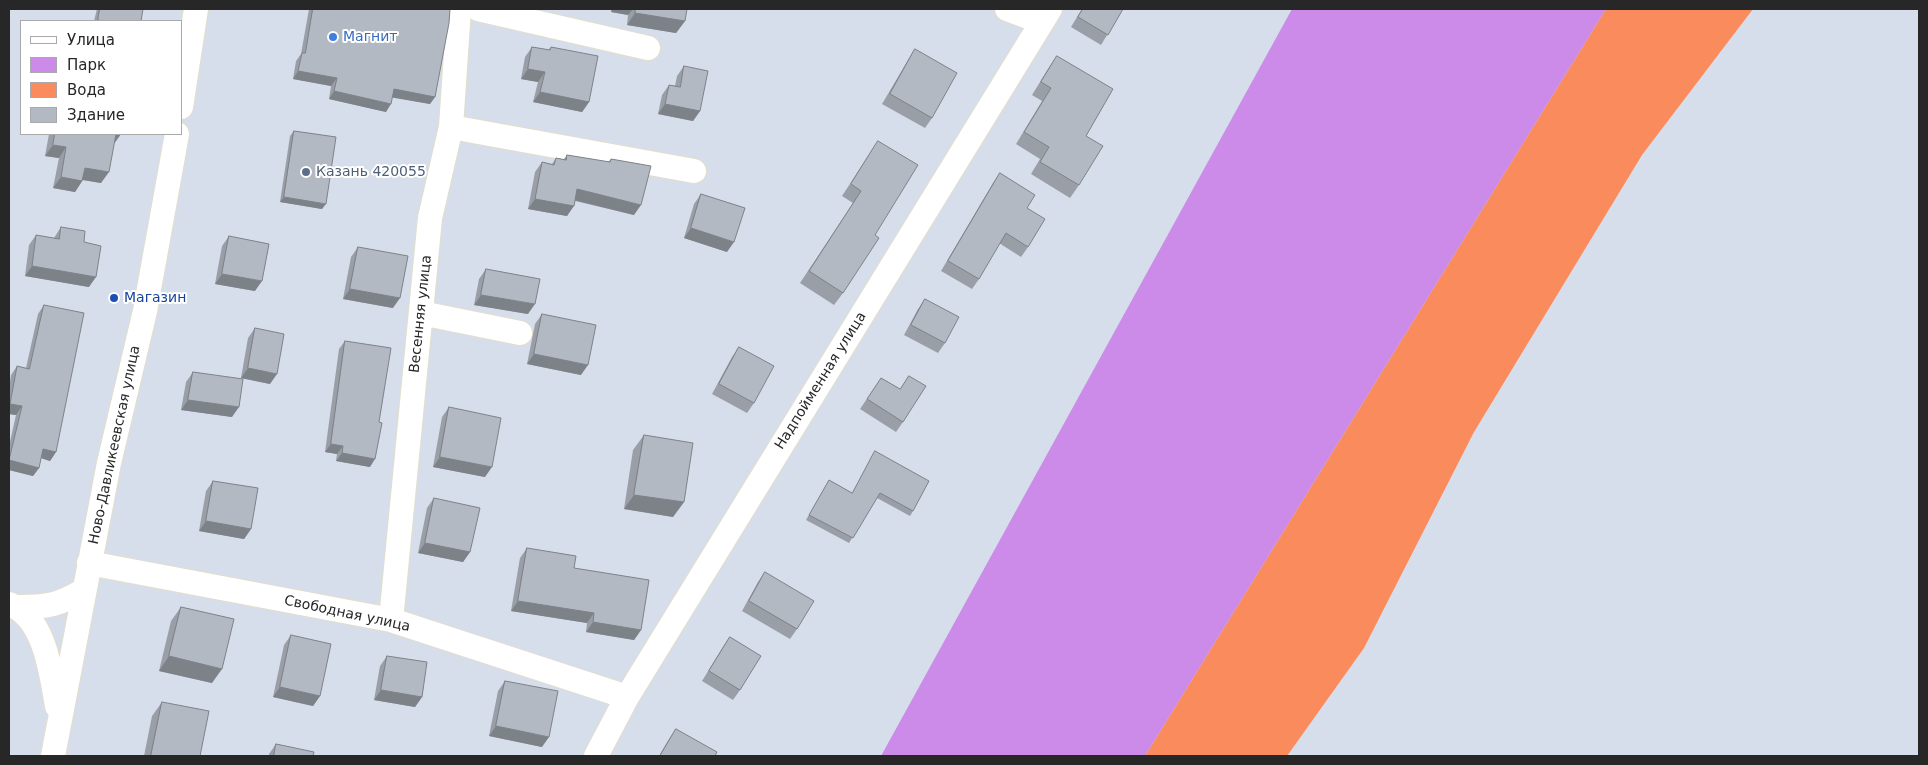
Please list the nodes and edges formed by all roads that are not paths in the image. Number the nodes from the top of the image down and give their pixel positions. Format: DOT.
graph roads {
  1 [pos="196,9"];
  2 [pos="459,9"];
  3 [pos="478,9"];
  4 [pos="1007,9"];
  5 [pos="1046,15"];
  6 [pos="648,48"];
  7 [pos="182,101"];
  8 [pos="451,127"];
  9 [pos="176,135"];
  10 [pos="694,171"];
  11 [pos="421,313"];
  12 [pos="520,334"];
  13 [pos="89,563"];
  14 [pos="84,590"];
  15 [pos="14,605"];
  16 [pos="391,620"];
  17 [pos="627,697"];
  18 [pos="60,720"];
  19 [pos="53,756"];
  20 [pos="596,756"];
  1 -- 7 [label="street"];
  2 -- 8 [label="street, Весенняя улица"];
  3 -- 6 [label="street"];
  4 -- 5 [label="street"];
  5 -- 17 [label="street, Надпойменная улица"];
  8 -- 10 [label="street"];
  8 -- 11 [label="street, Весенняя улица"];
  9 -- 13 [label="street, Ново-Давликеевская улица"];
  11 -- 12 [label="street"];
  11 -- 16 [label="street, Весенняя улица"];
  13 -- 14 [label="street, Ново-Давликеевская улица"];
  13 -- 16 [label="street, Свободная улица"];
  14 -- 15 [label="street"];
  14 -- 18 [label="street, Ново-Давликеевская улица"];
  15 -- 18 [label="street"];
  16 -- 17 [label="street, Свободная улица"];
  17 -- 20 [label="street, Надпойменная улица"];
  18 -- 19 [label="street, Ново-Давликеевская улица"];
}
